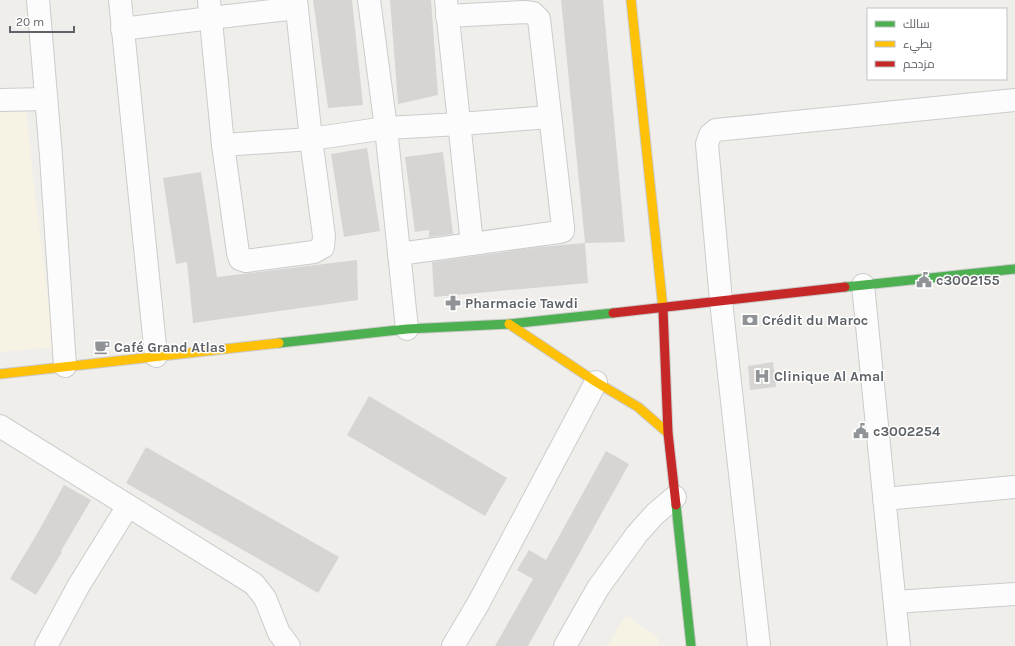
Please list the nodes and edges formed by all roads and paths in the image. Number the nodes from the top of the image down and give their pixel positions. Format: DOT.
graph roads {
  1 [pos="38,0"];
  2 [pos="120,0"];
  3 [pos="369,0"];
  4 [pos="631,0"];
  5 [pos="296,4"];
  6 [pos="446,8"];
  7 [pos="210,9"];
  8 [pos="122,29"];
  9 [pos="46,99"];
  10 [pos="0,100"];
  11 [pos="1015,100"];
  12 [pos="550,117"];
  13 [pos="460,124"];
  14 [pos="386,128"];
  15 [pos="311,138"];
  16 [pos="223,145"];
  17 [pos="472,244"];
  18 [pos="399,254"];
  19 [pos="1015,269"];
  20 [pos="863,284"];
  21 [pos="721,301"];
  22 [pos="663,307"];
  23 [pos="508,324"];
  24 [pos="407,329"];
  25 [pos="156,356"];
  26 [pos="65,366"];
  27 [pos="0,374"];
  28 [pos="596,382"];
  29 [pos="0,426"];
  30 [pos="668,433"];
  31 [pos="1015,487"];
  32 [pos="675,497"];
  33 [pos="884,499"];
  34 [pos="128,506"];
  35 [pos="1015,597"];
  36 [pos="895,602"];
  37 [pos="46,646"];
  38 [pos="289,646"];
  39 [pos="453,646"];
  40 [pos="565,646"];
  41 [pos="691,646"];
  42 [pos="759,646"];
  43 [pos="899,646"];
  1 -- 9 [label="street"];
  2 -- 8 [label="street"];
  3 -- 14 [label="street"];
  4 -- 22 [label="street"];
  5 -- 7 [label="street"];
  5 -- 15 [label="street"];
  6 -- 12 [label="street"];
  6 -- 13 [label="street"];
  7 -- 8 [label="street"];
  7 -- 16 [label="street"];
  8 -- 25 [label="street"];
  9 -- 10 [label="street"];
  9 -- 26 [label="street"];
  11 -- 21 [label="street"];
  12 -- 13 [label="street"];
  12 -- 17 [label="street"];
  13 -- 14 [label="street"];
  13 -- 17 [label="street"];
  14 -- 15 [label="street"];
  14 -- 18 [label="street"];
  15 -- 16 [label="street"];
  15 -- 16 [label="street"];
  17 -- 18 [label="street"];
  18 -- 24 [label="street"];
  19 -- 20 [label="street"];
  20 -- 21 [label="street"];
  20 -- 33 [label="street"];
  21 -- 22 [label="street"];
  21 -- 42 [label="street"];
  22 -- 23 [label="street"];
  22 -- 30 [label="street"];
  23 -- 24 [label="street"];
  23 -- 28 [label="street"];
  24 -- 25 [label="street"];
  25 -- 26 [label="street"];
  26 -- 27 [label="street"];
  28 -- 30 [label="street"];
  28 -- 39 [label="street"];
  29 -- 34 [label="street"];
  30 -- 32 [label="street"];
  31 -- 33 [label="street"];
  32 -- 40 [label="street"];
  32 -- 41 [label="street"];
  33 -- 36 [label="street"];
  34 -- 37 [label="street"];
  34 -- 38 [label="street"];
  35 -- 36 [label="street"];
  36 -- 43 [label="street"];
}
